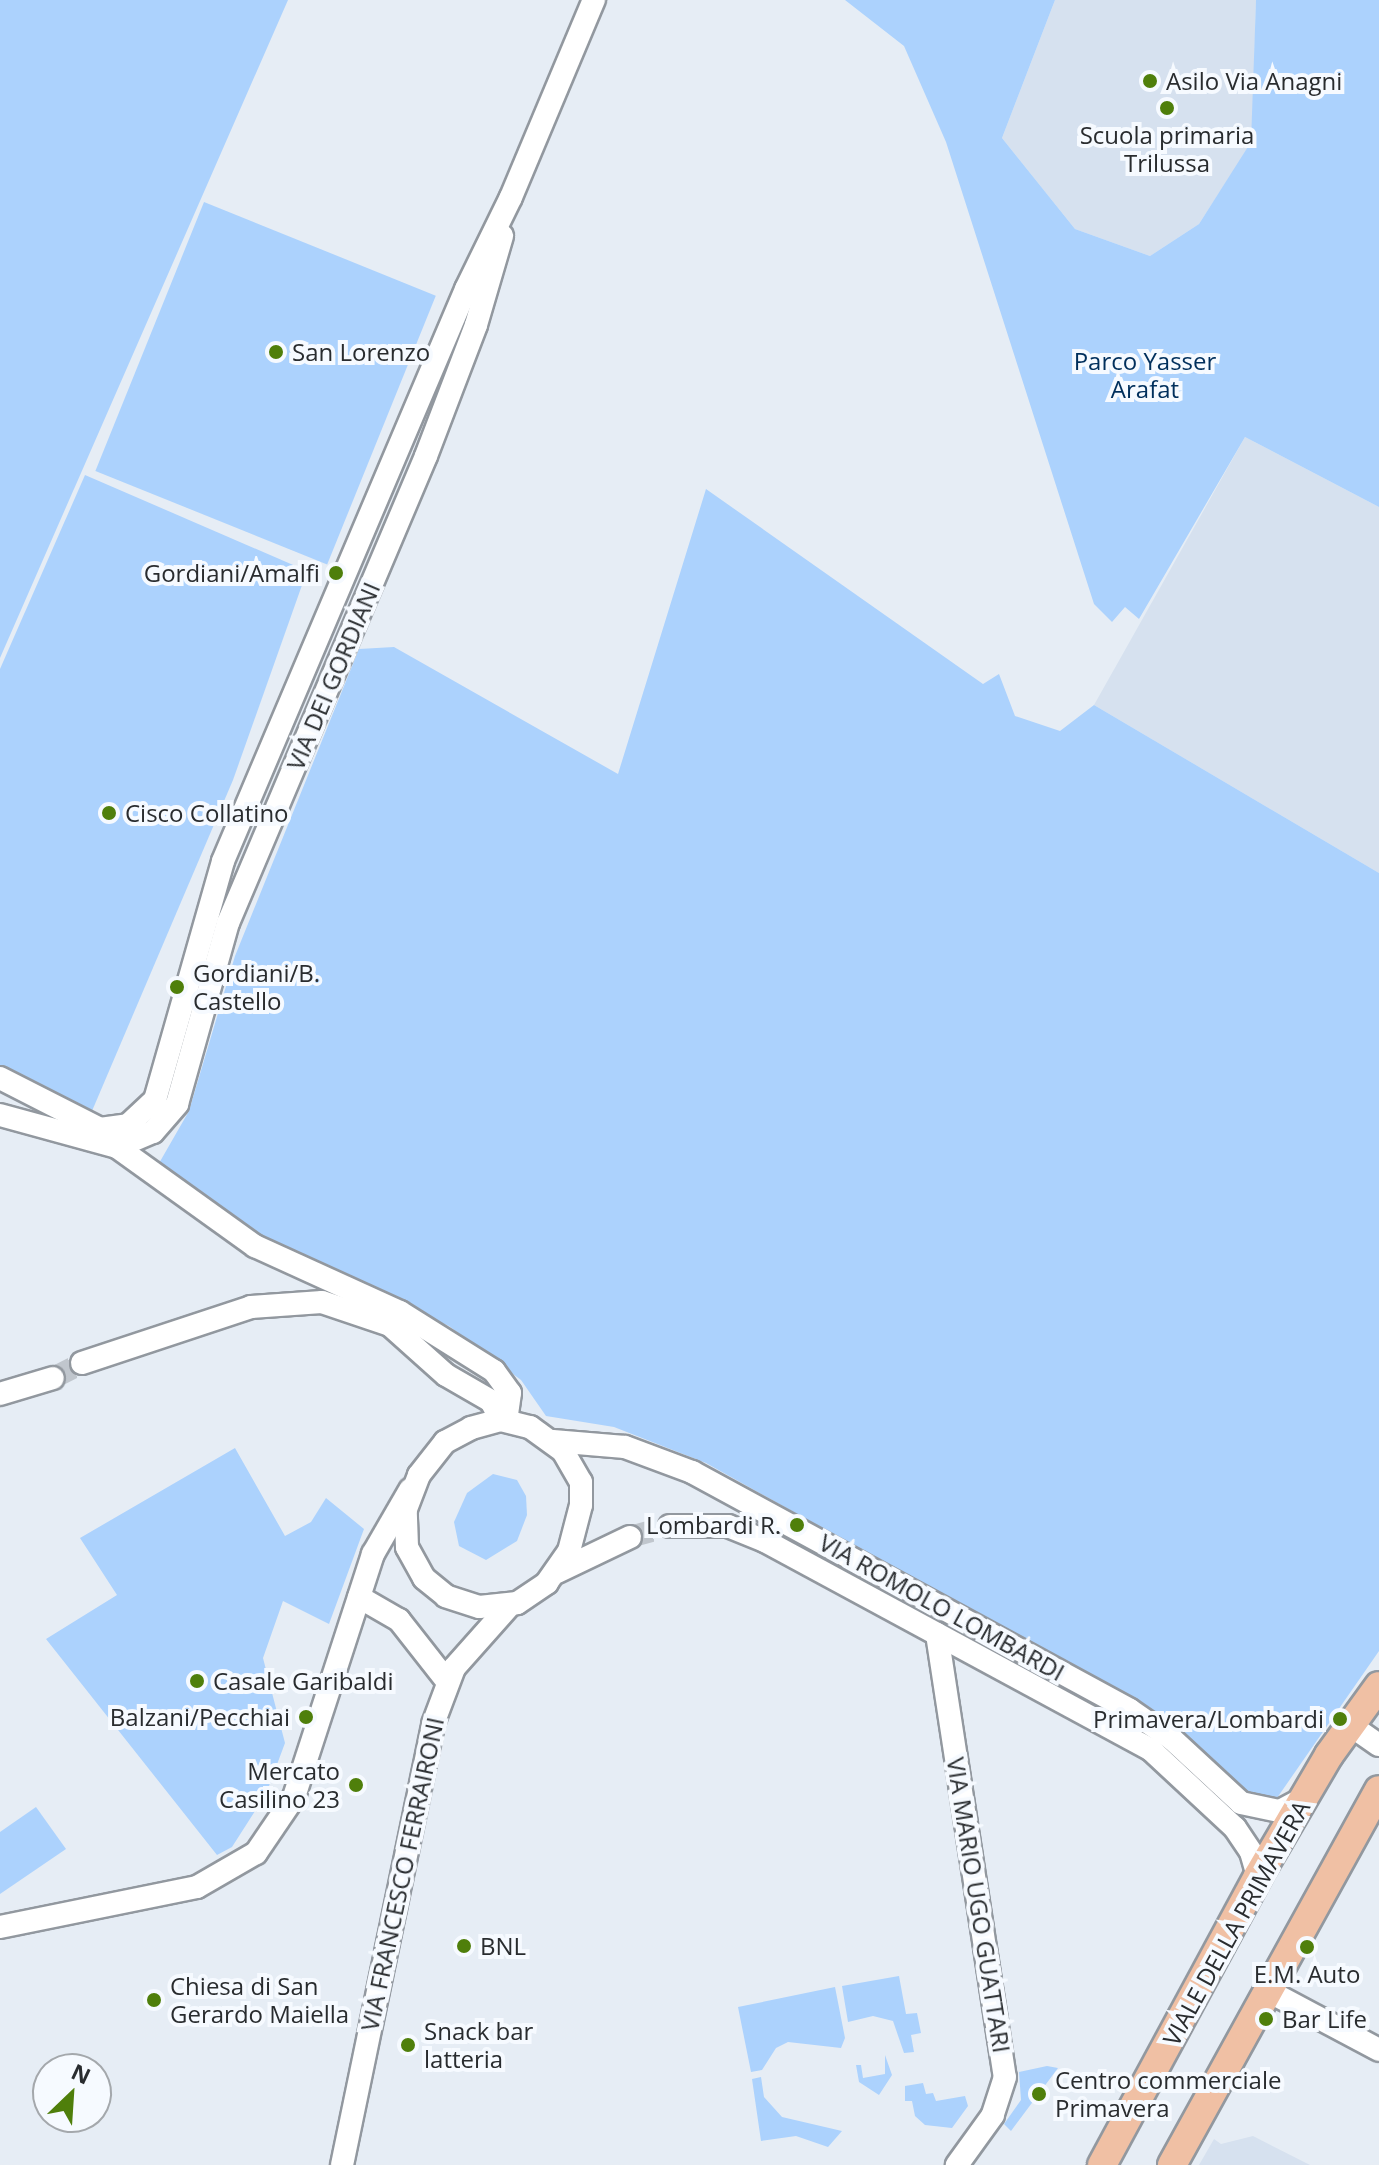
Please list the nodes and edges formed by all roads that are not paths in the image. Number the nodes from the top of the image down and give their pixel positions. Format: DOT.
graph roads {
  1 [pos="594,0"];
  2 [pos="511,197"];
  3 [pos="0,1078"];
  4 [pos="0,1115"];
  5 [pos="117,1147"];
  6 [pos="82,1363"];
  7 [pos="53,1378"];
  8 [pos="0,1394"];
  9 [pos="504,1420"];
  10 [pos="553,1441"];
  11 [pos="410,1490"];
  12 [pos="672,1530"];
  13 [pos="632,1543"];
  14 [pos="556,1573"];
  15 [pos="359,1597"];
  16 [pos="510,1605"];
  17 [pos="937,1634"];
  18 [pos="446,1680"];
  19 [pos="1379,1686"];
  20 [pos="1350,1725"];
  21 [pos="1379,1745"];
  22 [pos="1379,1790"];
  23 [pos="1304,1798"];
  24 [pos="1258,1876"];
  25 [pos="2,1926"];
  26 [pos="1270,1992"];
  27 [pos="1379,2050"];
  28 [pos="342,2165"];
  29 [pos="957,2165"];
  30 [pos="1102,2165"];
  31 [pos="1172,2165"];
  1 -- 2 [label="street, VIA DEI GORDIANI"];
  2 -- 3 [label="street, VIA DEI GORDIANI"];
  2 -- 5 [label="street, VIA DEI GORDIANI"];
  4 -- 5 [label="street"];
  5 -- 9 [label="street"];
  6 -- 9 [label="street"];
  7 -- 8 [label="street"];
  9 -- 10 [label="street"];
  9 -- 11 [label="street"];
  10 -- 14 [label="street"];
  10 -- 23 [label="street, VIA ROMOLO LOMBARDI"];
  11 -- 15 [label="street"];
  11 -- 16 [label="street"];
  12 -- 17 [label="street, VIA ROMOLO LOMBARDI"];
  13 -- 14 [label="street"];
  14 -- 16 [label="street"];
  15 -- 18 [label="street"];
  15 -- 25 [label="street"];
  16 -- 18 [label="street, VIA FRANCESCO FERRAIRONI"];
  17 -- 24 [label="street, VIA ROMOLO LOMBARDI"];
  17 -- 29 [label="street, VIA MARIO UGO GUATTARI"];
  18 -- 28 [label="street, VIA FRANCESCO FERRAIRONI"];
  19 -- 20 [label="main road, VIALE DELLA PRIMAVERA"];
  20 -- 21 [label="street"];
  20 -- 23 [label="main road, VIALE DELLA PRIMAVERA"];
  22 -- 26 [label="main road"];
  23 -- 24 [label="main road, VIALE DELLA PRIMAVERA"];
  24 -- 30 [label="main road, VIALE DELLA PRIMAVERA"];
  26 -- 27 [label="street"];
  26 -- 31 [label="main road"];
}
